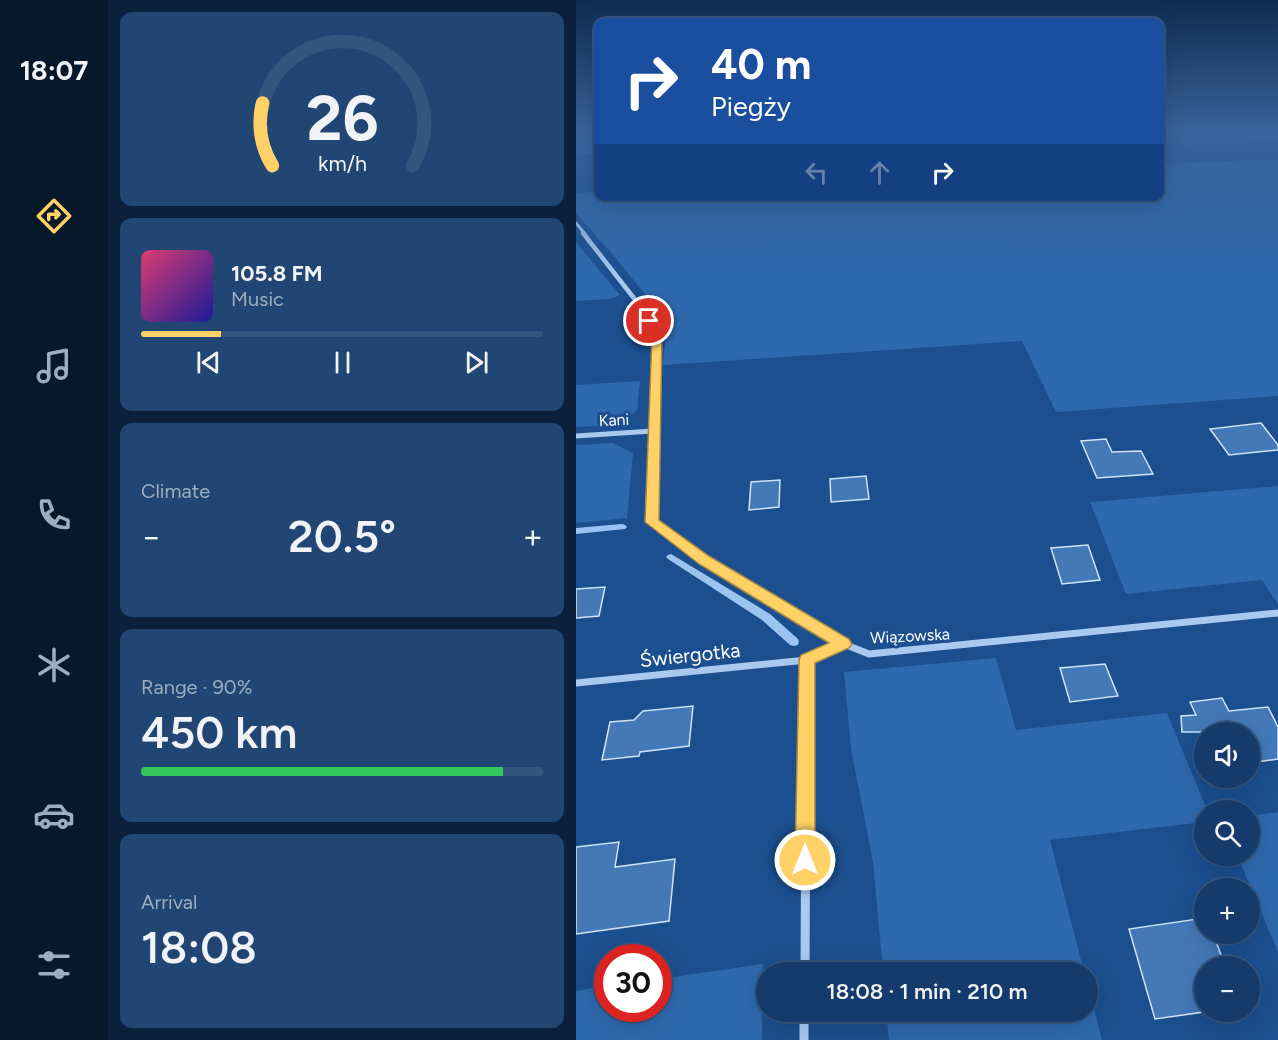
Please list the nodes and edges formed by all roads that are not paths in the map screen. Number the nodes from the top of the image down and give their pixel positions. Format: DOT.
graph roads {
  1 [pos="576,223"];
  2 [pos="653,431"];
  3 [pos="576,436"];
  4 [pos="1278,613"];
  5 [pos="844,644"];
  6 [pos="807,660"];
  7 [pos="576,683"];
  8 [pos="805,962"];
  9 [pos="804,1022"];
  10 [pos="804,1040"];
  1 -- 2 [label="street, Wiązowska"];
  2 -- 3 [label="street, Kani"];
  2 -- 5 [label="street, Wiązowska"];
  4 -- 5 [label="street, Wiązowska"];
  5 -- 6 [label="street, Świergotka"];
  6 -- 7 [label="street, Świergotka"];
  6 -- 8 [label="street"];
  9 -- 10 [label="street"];
}
